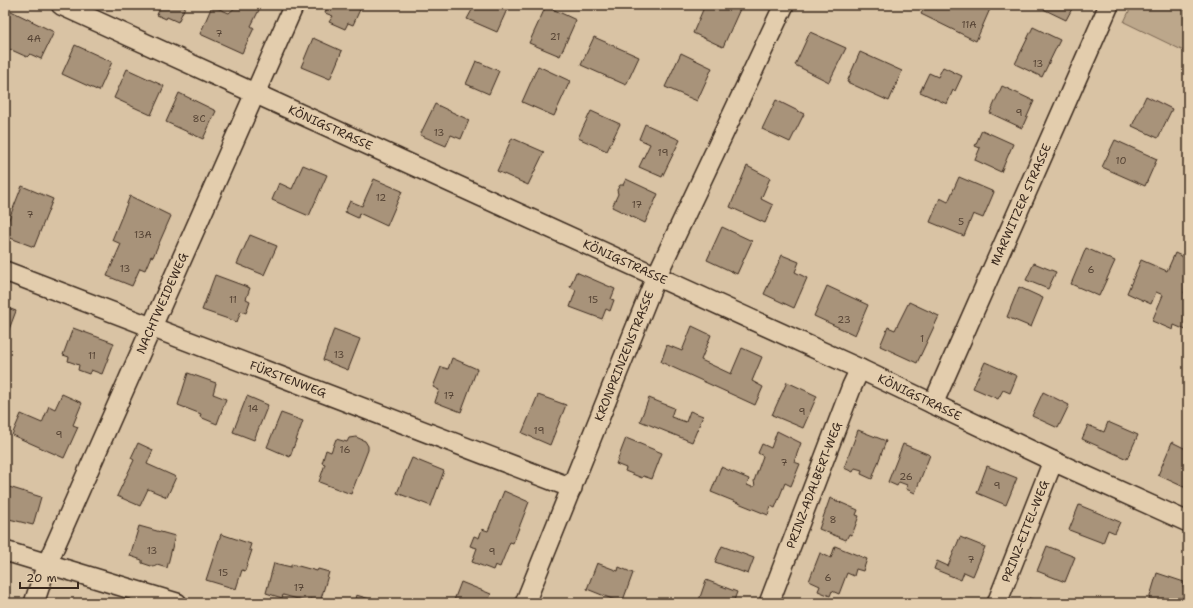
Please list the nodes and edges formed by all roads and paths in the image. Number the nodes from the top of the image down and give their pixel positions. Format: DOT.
graph roads {
  1 [pos="61,5"];
  2 [pos="294,5"];
  3 [pos="784,5"];
  4 [pos="1109,5"];
  5 [pos="254,94"];
  6 [pos="5,271"];
  7 [pos="656,277"];
  8 [pos="152,326"];
  9 [pos="860,369"];
  10 [pos="933,404"];
  11 [pos="1053,461"];
  12 [pos="572,488"];
  13 [pos="1188,522"];
  14 [pos="5,551"];
  15 [pos="47,564"];
  16 [pos="34,603"];
  17 [pos="177,603"];
  18 [pos="525,603"];
  19 [pos="769,603"];
  20 [pos="997,603"];
  1 -- 5 [label="street, KÖNIGSTRASSE"];
  2 -- 5 [label="street, NACHTWEIDEWEG"];
  3 -- 7 [label="street, KRONPRINZENSTRASSE"];
  4 -- 10 [label="street, MARWITZER STRASSE"];
  5 -- 7 [label="street, KÖNIGSTRASSE"];
  5 -- 8 [label="street, NACHTWEIDEWEG"];
  6 -- 8 [label="street, FÜRSTENWEG"];
  7 -- 9 [label="street, KÖNIGSTRASSE"];
  7 -- 12 [label="street, KRONPRINZENSTRASSE"];
  8 -- 12 [label="street, FÜRSTENWEG"];
  8 -- 15 [label="street, NACHTWEIDEWEG"];
  9 -- 10 [label="street, KÖNIGSTRASSE"];
  9 -- 19 [label="street, PRINZ-ADALBERT-WEG"];
  10 -- 11 [label="street, KÖNIGSTRASSE"];
  11 -- 13 [label="street, KÖNIGSTRASSE"];
  11 -- 20 [label="street, PRINZ-EITEL-WEG"];
  12 -- 18 [label="street, KRONPRINZENSTRASSE"];
  14 -- 15 [label="street"];
  15 -- 16 [label="street, NACHTWEIDEWEG"];
  15 -- 17 [label="street"];
}
